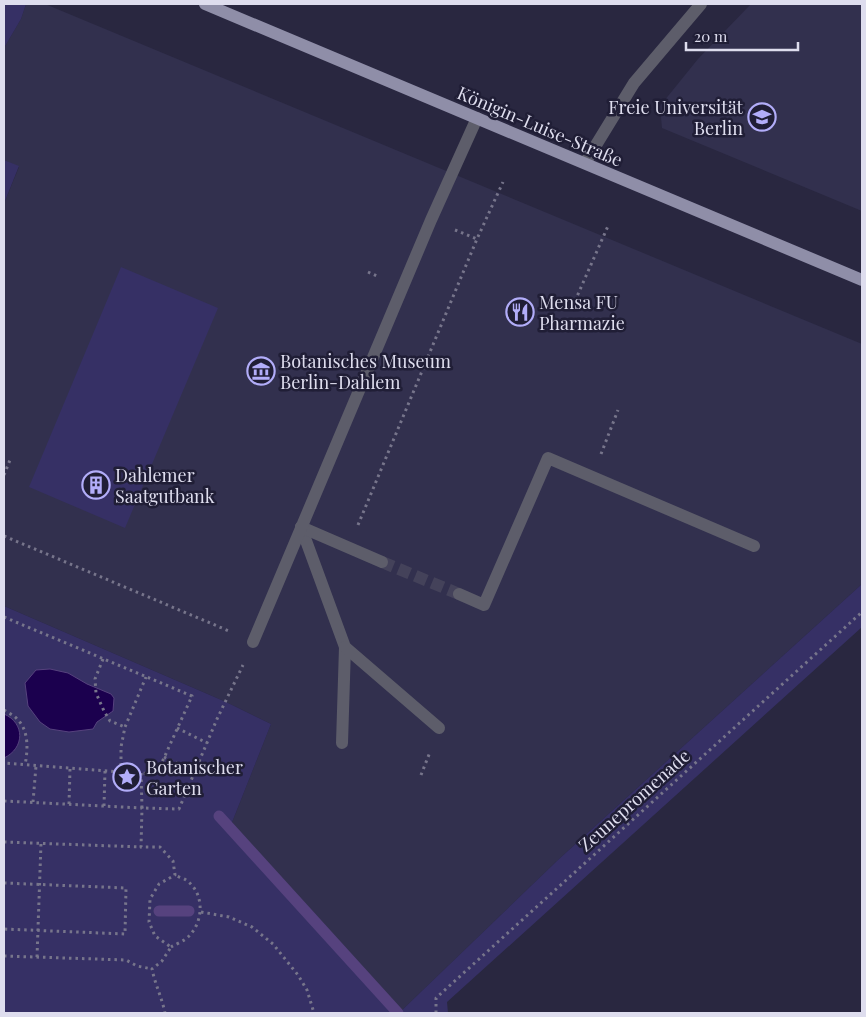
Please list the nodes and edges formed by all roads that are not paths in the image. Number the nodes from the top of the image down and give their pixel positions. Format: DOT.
graph roads {
  1 [pos="701,4"];
  2 [pos="209,5"];
  3 [pos="476,118"];
  4 [pos="585,164"];
  5 [pos="862,280"];
  6 [pos="301,527"];
  7 [pos="754,546"];
  8 [pos="382,562"];
  9 [pos="459,594"];
  10 [pos="253,642"];
  11 [pos="345,647"];
  12 [pos="439,728"];
  13 [pos="342,743"];
  1 -- 4 [label="street"];
  2 -- 3 [label="main road, Königin-Luise-Straße"];
  3 -- 4 [label="main road, Königin-Luise-Straße"];
  3 -- 6 [label="street"];
  4 -- 5 [label="main road, Königin-Luise-Straße"];
  6 -- 8 [label="street"];
  6 -- 10 [label="street"];
  6 -- 11 [label="street"];
  7 -- 9 [label="street"];
  11 -- 12 [label="street"];
  11 -- 13 [label="street"];
}
